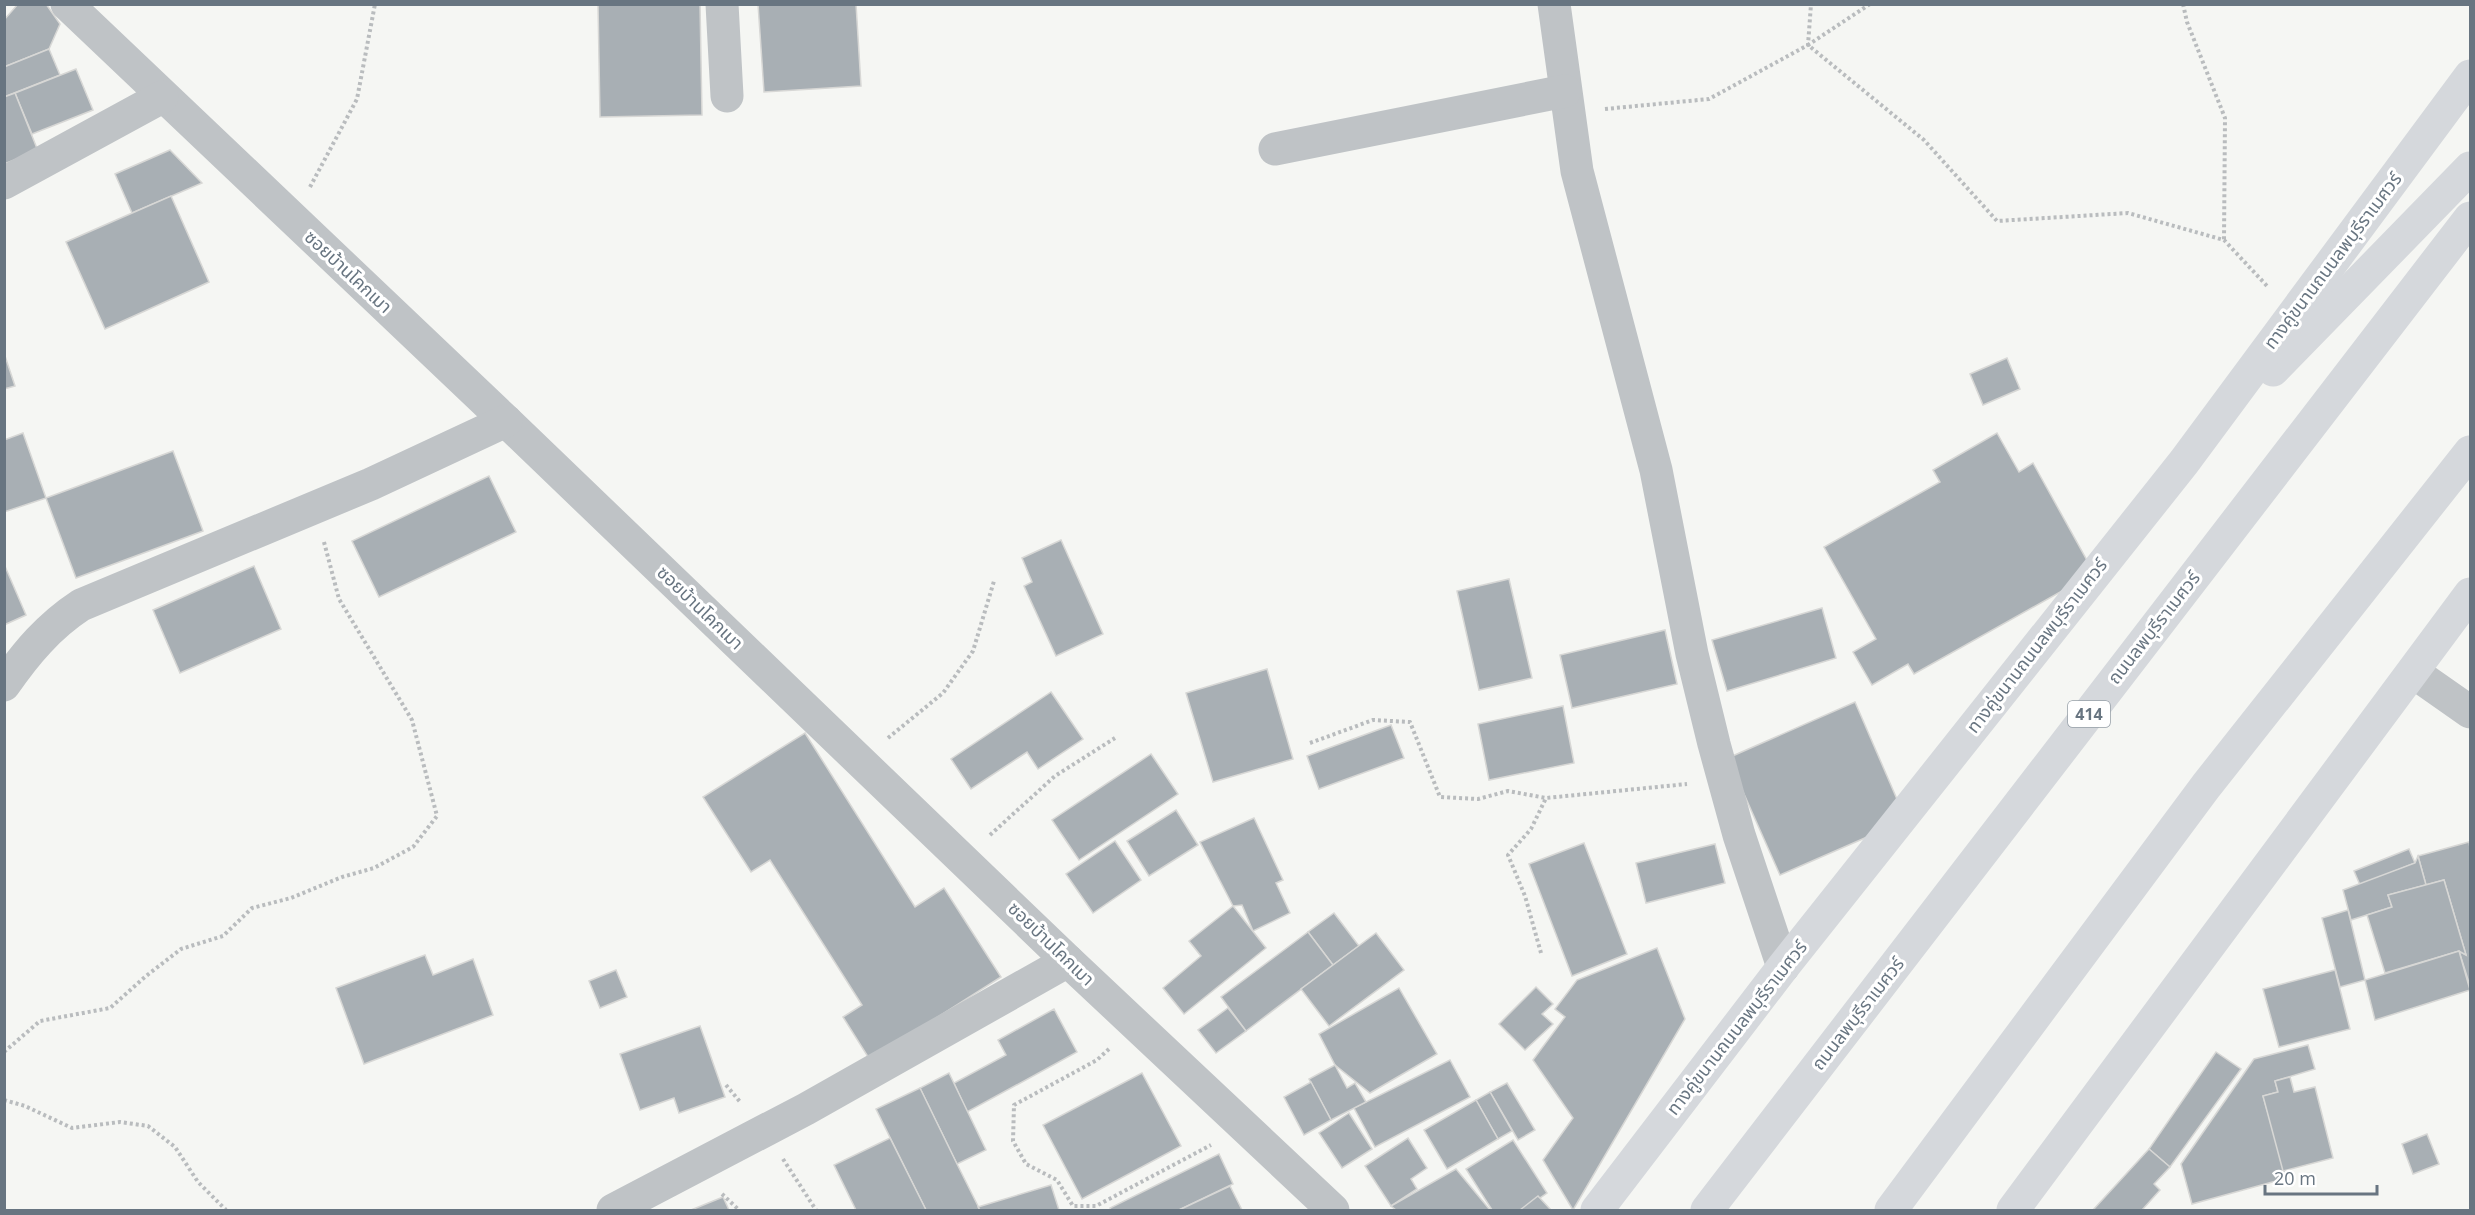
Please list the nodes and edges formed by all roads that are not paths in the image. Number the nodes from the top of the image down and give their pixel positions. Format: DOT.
graph roads {
  1 [pos="67,4"];
  2 [pos="722,4"];
  3 [pos="1554,4"];
  4 [pos="2470,76"];
  5 [pos="727,96"];
  6 [pos="162,97"];
  7 [pos="1566,102"];
  8 [pos="1275,148"];
  9 [pos="2470,168"];
  10 [pos="4,183"];
  11 [pos="2470,218"];
  12 [pos="506,421"];
  13 [pos="2470,452"];
  14 [pos="2184,462"];
  15 [pos="2470,594"];
  16 [pos="2413,672"];
  17 [pos="4,685"];
  18 [pos="2470,712"];
  19 [pos="1068,961"];
  20 [pos="1783,967"];
  21 [pos="614,1210"];
  22 [pos="1333,1210"];
  23 [pos="1597,1210"];
  24 [pos="1707,1210"];
  25 [pos="1891,1210"];
  26 [pos="2013,1210"];
  1 -- 6 [label="street, ซอยบ้านโคกเมา"];
  2 -- 5 [label="street"];
  3 -- 7 [label="street"];
  4 -- 14 [label="main road, ทางคู่ขนานถนนลพบุรีราเมศวร์"];
  6 -- 10 [label="street"];
  6 -- 12 [label="street, ซอยบ้านโคกเมา"];
  7 -- 8 [label="street"];
  7 -- 20 [label="street"];
  9 -- 14 [label="main road"];
  11 -- 24 [label="main road, ถนนลพบุรีราเมศวร์ / 414"];
  12 -- 17 [label="street"];
  12 -- 19 [label="street, ซอยบ้านโคกเมา"];
  13 -- 25 [label="main road"];
  14 -- 20 [label="main road, ทางคู่ขนานถนนลพบุรีราเมศวร์"];
  15 -- 16 [label="main road"];
  16 -- 18 [label="street"];
  16 -- 26 [label="main road"];
  19 -- 21 [label="street"];
  19 -- 22 [label="street, ซอยบ้านโคกเมา"];
  20 -- 23 [label="main road, ทางคู่ขนานถนนลพบุรีราเมศวร์"];
}
